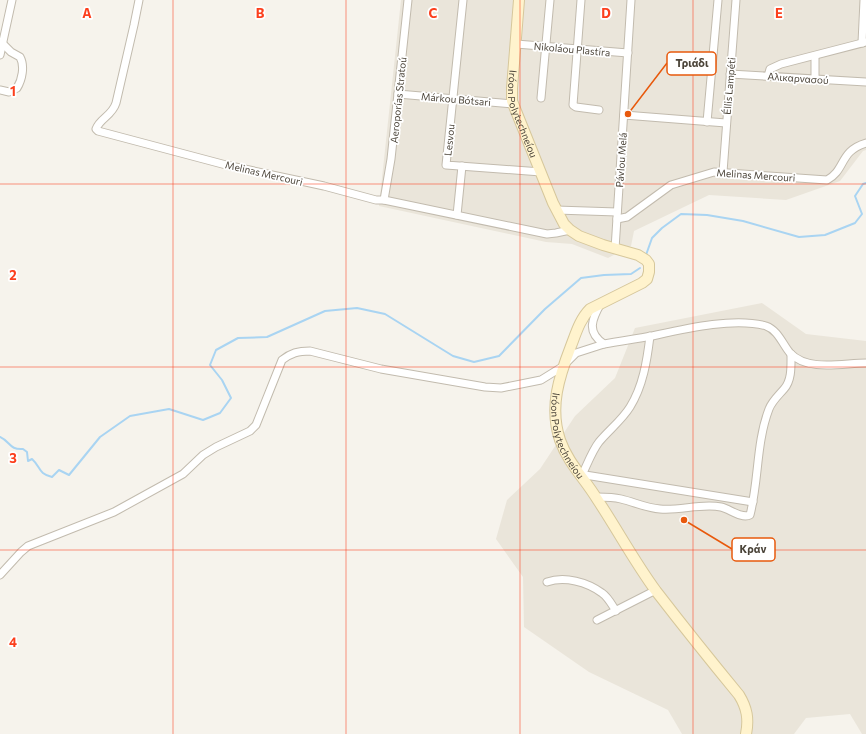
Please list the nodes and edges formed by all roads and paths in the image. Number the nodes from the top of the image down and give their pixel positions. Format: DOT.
graph roads {
  1 [pos="12,0"];
  2 [pos="139,0"];
  3 [pos="408,0"];
  4 [pos="463,0"];
  5 [pos="519,0"];
  6 [pos="550,0"];
  7 [pos="581,0"];
  8 [pos="631,0"];
  9 [pos="718,0"];
  10 [pos="736,0"];
  11 [pos="864,0"];
  12 [pos="2,43"];
  13 [pos="864,43"];
  14 [pos="516,44"];
  15 [pos="546,46"];
  16 [pos="578,49"];
  17 [pos="628,54"];
  18 [pos="0,55"];
  19 [pos="815,56"];
  20 [pos="730,74"];
  21 [pos="768,76"];
  22 [pos="815,79"];
  23 [pos="866,82"];
  24 [pos="0,90"];
  25 [pos="398,94"];
  26 [pos="541,98"];
  27 [pos="453,99"];
  28 [pos="513,104"];
  29 [pos="600,110"];
  30 [pos="624,115"];
  31 [pos="707,122"];
  32 [pos="726,124"];
  33 [pos="866,142"];
  34 [pos="462,166"];
  35 [pos="541,172"];
  36 [pos="723,172"];
  37 [pos="384,200"];
  38 [pos="556,210"];
  39 [pos="457,215"];
  40 [pos="617,215"];
  41 [pos="570,230"];
  42 [pos="615,248"];
  43 [pos="601,303"];
  44 [pos="650,336"];
  45 [pos="604,344"];
  46 [pos="791,354"];
  47 [pos="866,363"];
  48 [pos="562,367"];
  49 [pos="582,477"];
  50 [pos="597,497"];
  51 [pos="753,502"];
  52 [pos="0,575"];
  53 [pos="547,582"];
  54 [pos="656,590"];
  55 [pos="616,611"];
  56 [pos="597,620"];
  57 [pos="746,734"];
  1 -- 12 [label="street"];
  2 -- 37 [label="street, Melinas Mercouri"];
  3 -- 25 [label="street, Aeroporías Stratoú"];
  4 -- 27 [label="street"];
  5 -- 14 [label="street, Iróon Polytechneíou"];
  6 -- 15 [label="street"];
  7 -- 16 [label="street"];
  8 -- 17 [label="street, Pávlou Melá"];
  9 -- 31 [label="street"];
  10 -- 20 [label="street, Éllis Lampéti"];
  11 -- 13 [label="street"];
  12 -- 18 [label="street"];
  12 -- 24 [label="street"];
  13 -- 19 [label="street"];
  14 -- 15 [label="street, Nikoláou Plastíra"];
  14 -- 28 [label="street, Iróon Polytechneíou"];
  15 -- 16 [label="street, Nikoláou Plastíra"];
  15 -- 26 [label="street"];
  16 -- 17 [label="street, Nikoláou Plastíra"];
  16 -- 29 [label="street"];
  17 -- 30 [label="street, Pávlou Melá"];
  19 -- 21 [label="street"];
  19 -- 22 [label="street"];
  20 -- 21 [label="street, Αλικαρνασού"];
  20 -- 32 [label="street, Éllis Lampéti"];
  21 -- 22 [label="street, Αλικαρνασού"];
  22 -- 23 [label="street, Αλικαρνασού"];
  25 -- 27 [label="street, Márkou Bótsari"];
  25 -- 37 [label="street, Aeroporías Stratoú"];
  27 -- 28 [label="street, Márkou Bótsari"];
  27 -- 34 [label="street, Lesvou"];
  28 -- 35 [label="street, Iróon Polytechneíou"];
  30 -- 31 [label="street"];
  30 -- 40 [label="street, Pávlou Melá"];
  31 -- 32 [label="street"];
  32 -- 36 [label="street, Éllis Lampéti"];
  33 -- 36 [label="street, Melinas Mercouri"];
  34 -- 35 [label="street"];
  34 -- 39 [label="street, Lesvou"];
  35 -- 38 [label="street, Iróon Polytechneíou"];
  36 -- 40 [label="street, Melinas Mercouri"];
  37 -- 39 [label="street, Melinas Mercouri"];
  38 -- 40 [label="street, Melinas Mercouri"];
  38 -- 41 [label="street, Iróon Polytechneíou"];
  39 -- 41 [label="street, Melinas Mercouri"];
  40 -- 42 [label="street, Pávlou Melá"];
  41 -- 42 [label="street, Iróon Polytechneíou"];
  42 -- 43 [label="street, Iróon Polytechneíou"];
  43 -- 45 [label="street"];
  43 -- 48 [label="street, Iróon Polytechneíou"];
  44 -- 45 [label="street"];
  44 -- 46 [label="street"];
  44 -- 49 [label="street"];
  45 -- 48 [label="street"];
  46 -- 47 [label="street"];
  46 -- 51 [label="street"];
  48 -- 49 [label="street, Iróon Polytechneíou"];
  48 -- 52 [label="street"];
  49 -- 50 [label="street, Iróon Polytechneíou"];
  49 -- 51 [label="street"];
  50 -- 51 [label="street"];
  50 -- 54 [label="street, Iróon Polytechneíou"];
  53 -- 55 [label="street"];
  54 -- 55 [label="street"];
  54 -- 57 [label="street, Iróon Polytechneíou"];
  55 -- 56 [label="street"];
}
